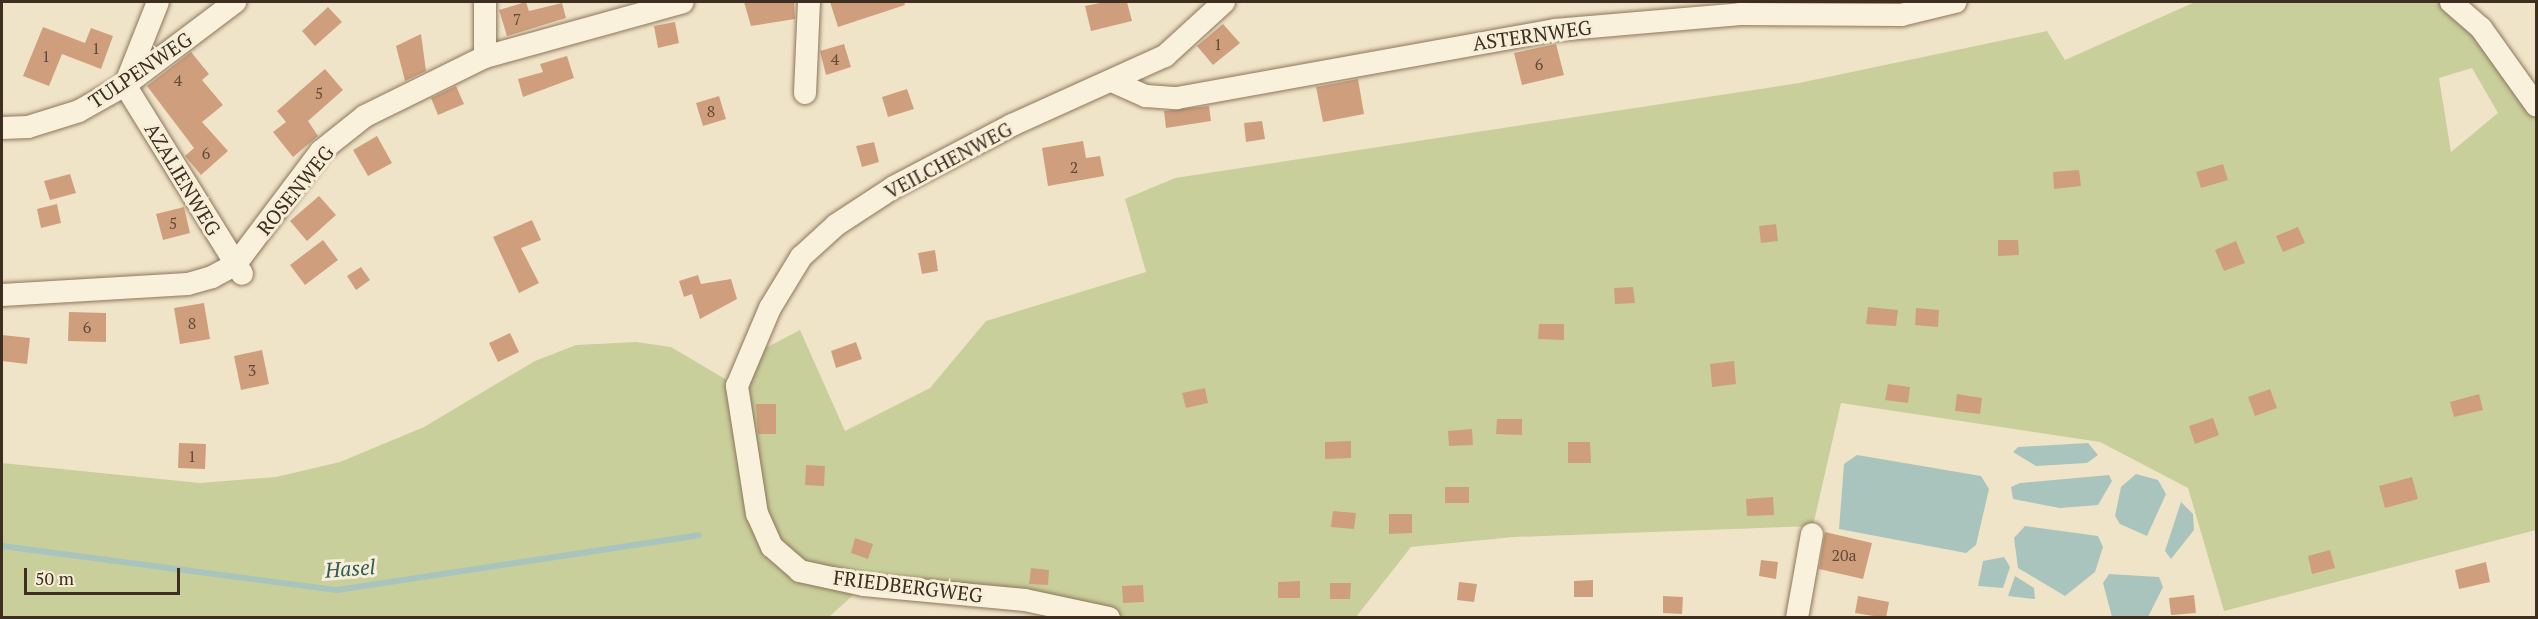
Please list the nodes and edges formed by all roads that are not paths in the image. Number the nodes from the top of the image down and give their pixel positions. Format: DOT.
graph roads {
  1 [pos="158,2"];
  2 [pos="235,2"];
  3 [pos="485,2"];
  4 [pos="683,2"];
  5 [pos="809,2"];
  6 [pos="1224,2"];
  7 [pos="1955,2"];
  8 [pos="2451,2"];
  9 [pos="485,57"];
  10 [pos="1114,82"];
  11 [pos="125,85"];
  12 [pos="805,93"];
  13 [pos="2536,105"];
  14 [pos="2,128"];
  15 [pos="239,269"];
  16 [pos="2,295"];
  17 [pos="737,386"];
  18 [pos="1812,534"];
  19 [pos="1109,618"];
  20 [pos="1797,618"];
  1 -- 11 [label="street"];
  2 -- 11 [label="street, TULPENWEG"];
  3 -- 9 [label="street"];
  4 -- 9 [label="street, ROSENWEG"];
  5 -- 12 [label="street"];
  6 -- 10 [label="street, VEILCHENWEG"];
  7 -- 10 [label="street, ASTERNWEG"];
  8 -- 13 [label="street"];
  9 -- 15 [label="street, ROSENWEG"];
  10 -- 17 [label="street, VEILCHENWEG"];
  11 -- 14 [label="street, TULPENWEG"];
  11 -- 15 [label="street, AZALIENWEG"];
  15 -- 16 [label="street"];
  17 -- 19 [label="street, FRIEDBERGWEG"];
  18 -- 20 [label="street"];
}
